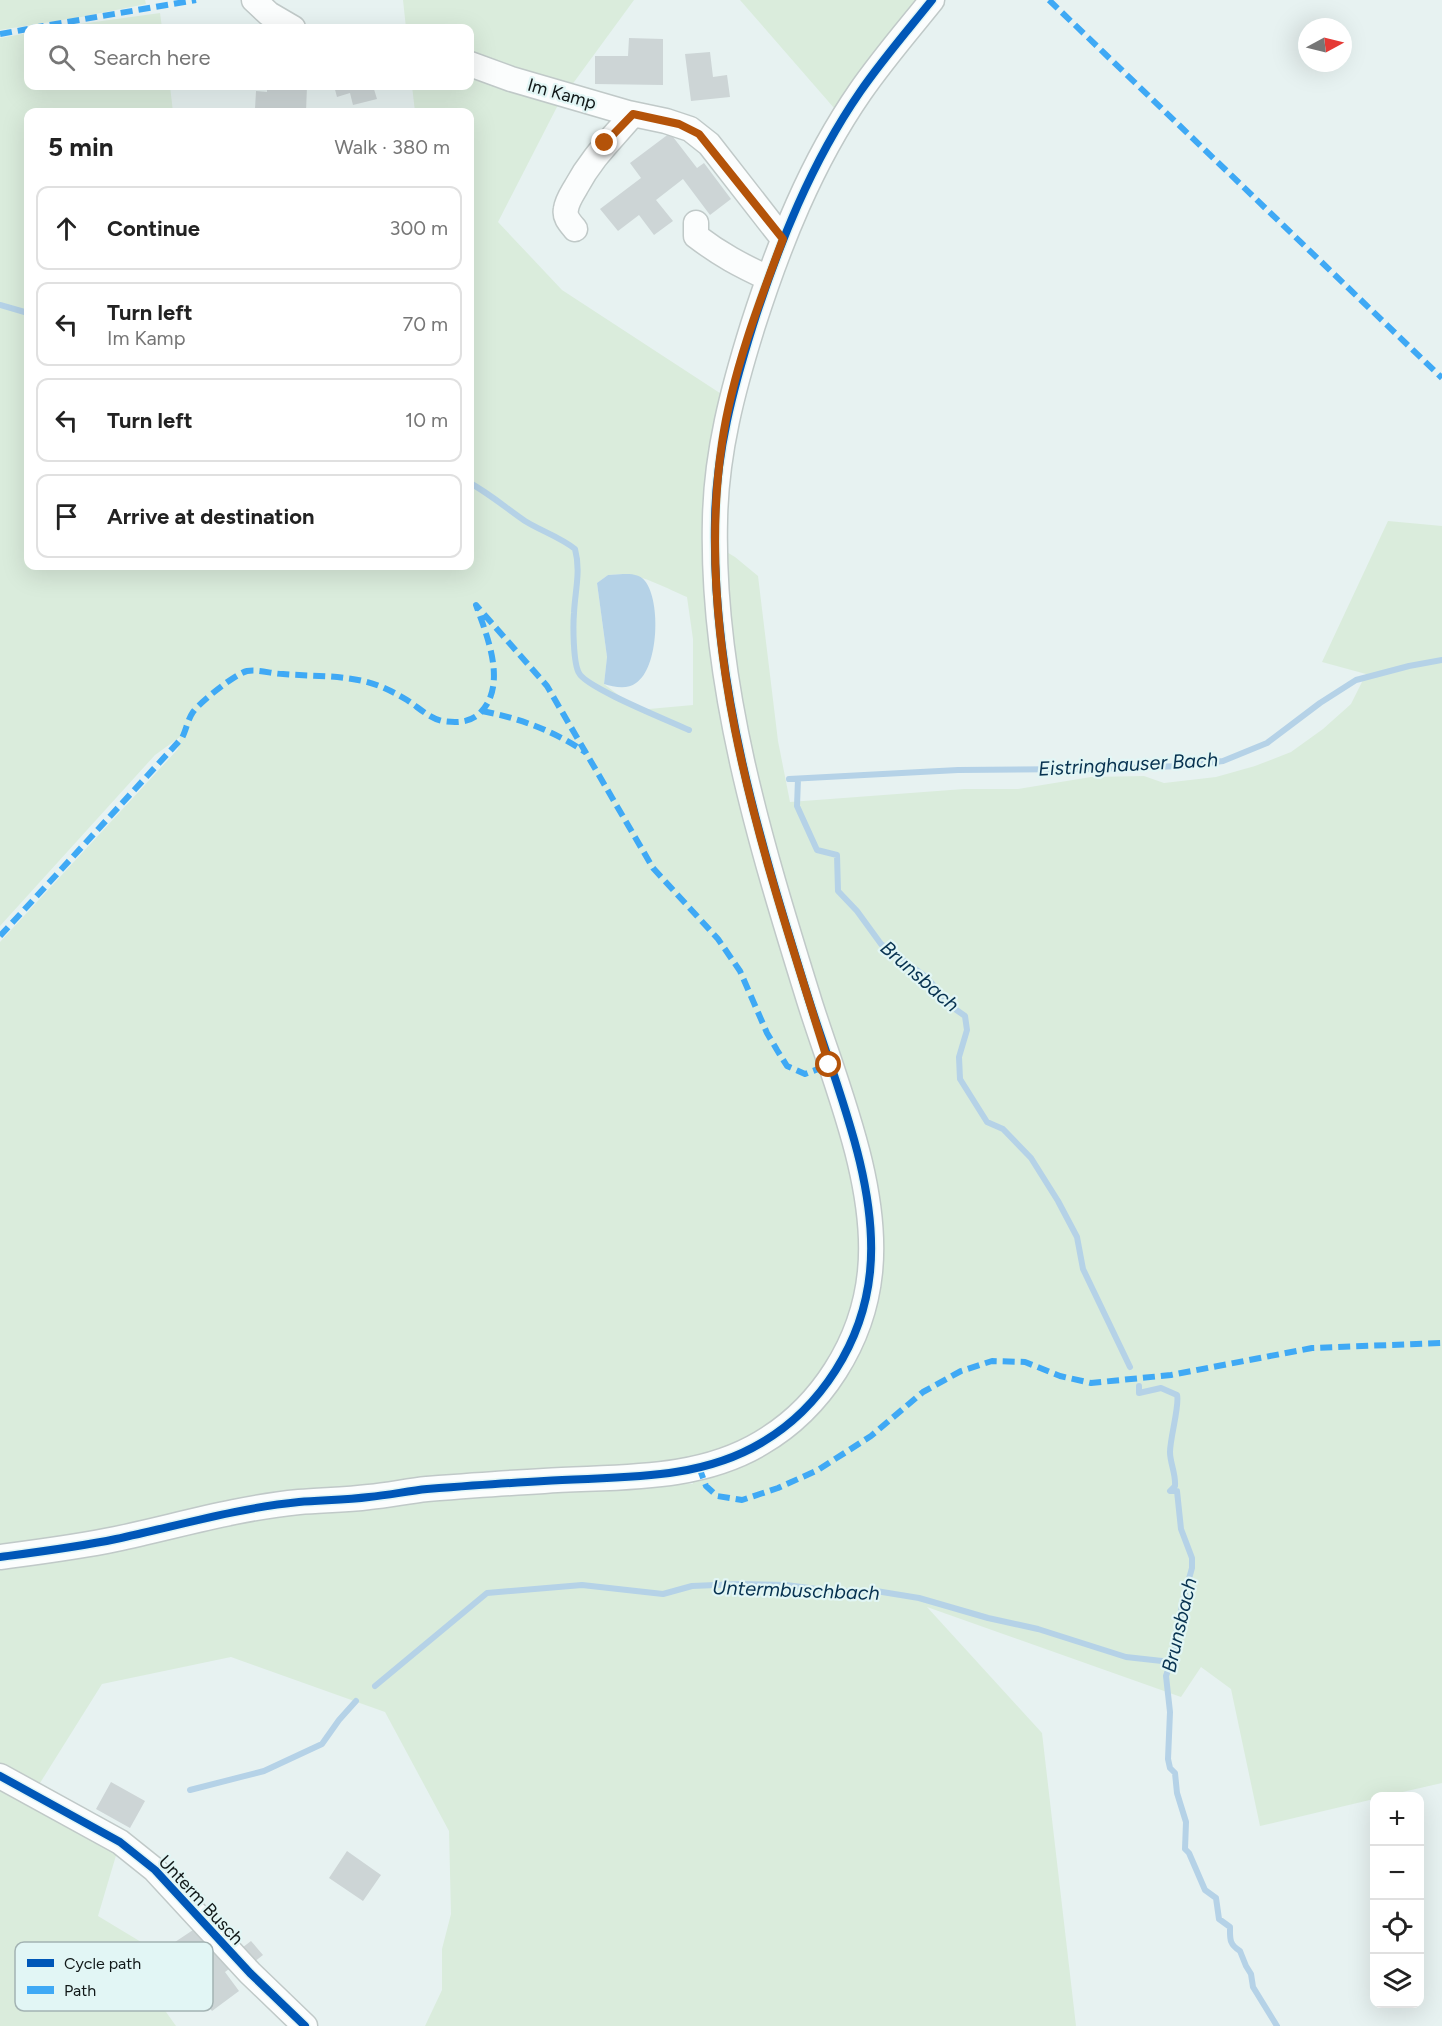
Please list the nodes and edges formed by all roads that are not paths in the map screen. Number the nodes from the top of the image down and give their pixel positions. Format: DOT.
graph roads {
  1 [pos="254,0"];
  2 [pos="932,0"];
  3 [pos="286,24"];
  4 [pos="474,65"];
  5 [pos="633,114"];
  6 [pos="696,223"];
  7 [pos="575,229"];
  8 [pos="783,239"];
  9 [pos="768,278"];
  10 [pos="0,1557"];
  11 [pos="0,1776"];
  12 [pos="305,2026"];
  1 -- 3 [label="street"];
  2 -- 8 [label="street"];
  4 -- 5 [label="street, Im Kamp"];
  5 -- 7 [label="street"];
  5 -- 8 [label="street, Im Kamp"];
  6 -- 9 [label="street"];
  8 -- 9 [label="street"];
  9 -- 10 [label="street"];
  11 -- 12 [label="street, Unterm Busch"];
}
